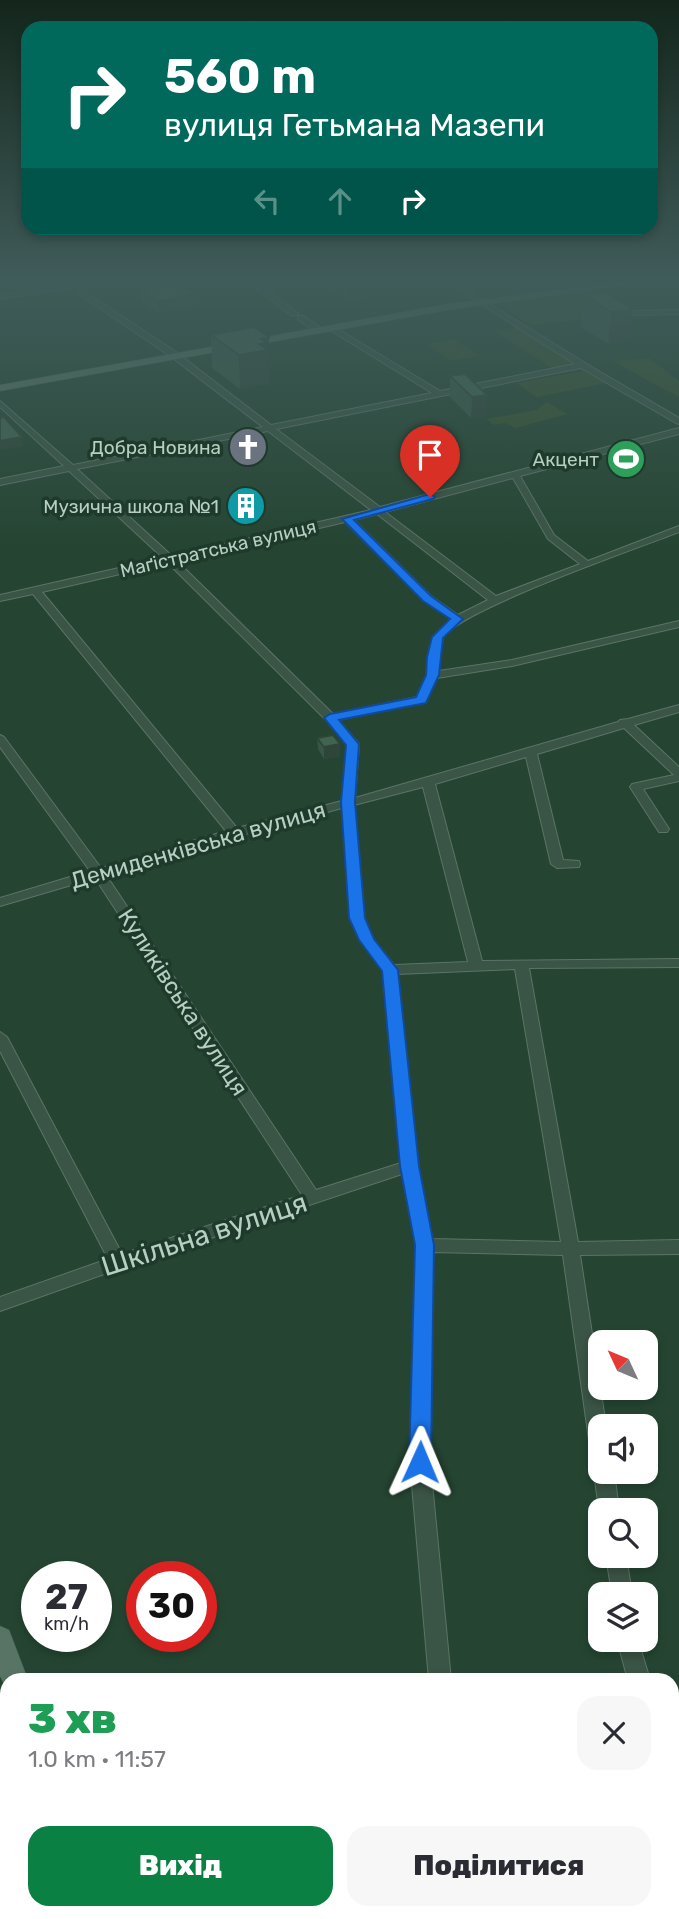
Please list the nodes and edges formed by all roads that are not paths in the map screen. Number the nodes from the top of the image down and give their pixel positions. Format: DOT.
graph roads {
  1 [pos="93,372"];
  2 [pos="195,372"];
  3 [pos="403,372"];
  4 [pos="550,372"];
  5 [pos="593,372"];
  6 [pos="0,388"];
  7 [pos="439,394"];
  8 [pos="0,403"];
  9 [pos="679,421"];
  10 [pos="269,428"];
  11 [pos="679,431"];
  12 [pos="667,433"];
  13 [pos="679,443"];
  14 [pos="70,467"];
  15 [pos="515,475"];
  16 [pos="0,482"];
  17 [pos="378,511"];
  18 [pos="347,519"];
  19 [pos="679,529"];
  20 [pos="169,559"];
  21 [pos="587,565"];
  22 [pos="35,590"];
  23 [pos="0,598"];
  24 [pos="495,600"];
  25 [pos="457,619"];
  26 [pos="679,624"];
  27 [pos="433,675"];
  28 [pos="679,708"];
  29 [pos="330,718"];
  30 [pos="624,722"];
  31 [pos="0,739"];
  32 [pos="531,751"];
  33 [pos="679,775"];
  34 [pos="428,782"];
  35 [pos="348,802"];
  36 [pos="663,829"];
  37 [pos="234,833"];
  38 [pos="574,864"];
  39 [pos="98,873"];
  40 [pos="0,902"];
  41 [pos="679,963"];
  42 [pos="521,964"];
  43 [pos="476,965"];
  44 [pos="390,970"];
  45 [pos="0,1037"];
  46 [pos="409,1166"];
  47 [pos="313,1199"];
  48 [pos="424,1245"];
  49 [pos="679,1247"];
  50 [pos="571,1249"];
  51 [pos="118,1262"];
  52 [pos="0,1304"];
  53 [pos="595,1414"];
  54 [pos="0,1639"];
  55 [pos="631,1652"];
  56 [pos="12,1673"];
  57 [pos="439,1673"];
  58 [pos="637,1673"];
  1 -- 6 [label="main road"];
  2 -- 10 [label="street"];
  3 -- 7 [label="street"];
  4 -- 7 [label="street"];
  5 -- 9 [label="street"];
  7 -- 10 [label="street"];
  8 -- 14 [label="street"];
  10 -- 14 [label="street"];
  10 -- 17 [label="street"];
  11 -- 12 [label="street, Маґістратська вулиця"];
  12 -- 13 [label="street"];
  12 -- 15 [label="street, Маґістратська вулиця"];
  14 -- 16 [label="street"];
  14 -- 20 [label="street"];
  15 -- 17 [label="street, Маґістратська вулиця"];
  15 -- 21 [label="street"];
  17 -- 18 [label="street, Маґістратська вулиця"];
  17 -- 24 [label="street"];
  18 -- 20 [label="street, Маґістратська вулиця"];
  18 -- 25 [label="street"];
  19 -- 21 [label="street"];
  20 -- 22 [label="street, Маґістратська вулиця"];
  20 -- 29 [label="street"];
  21 -- 24 [label="street"];
  22 -- 23 [label="street, Маґістратська вулиця"];
  22 -- 37 [label="street"];
  24 -- 25 [label="street"];
  25 -- 27 [label="street"];
  26 -- 27 [label="street"];
  27 -- 29 [label="street"];
  28 -- 30 [label="street, Демиденківська вулиця"];
  29 -- 35 [label="street"];
  30 -- 32 [label="street, Демиденківська вулиця"];
  30 -- 33 [label="street"];
  31 -- 39 [label="street, Куликівська вулиця"];
  32 -- 34 [label="street, Демиденківська вулиця"];
  32 -- 38 [label="street"];
  33 -- 36 [label="street"];
  34 -- 35 [label="street, Демиденківська вулиця"];
  34 -- 43 [label="street"];
  35 -- 37 [label="street, Демиденківська вулиця"];
  35 -- 44 [label="street"];
  37 -- 39 [label="street, Демиденківська вулиця"];
  39 -- 40 [label="street, Демиденківська вулиця"];
  39 -- 47 [label="street, Куликівська вулиця"];
  41 -- 42 [label="street"];
  42 -- 43 [label="street"];
  42 -- 50 [label="street"];
  43 -- 44 [label="street"];
  44 -- 46 [label="street"];
  45 -- 51 [label="street"];
  46 -- 47 [label="street, Шкільна вулиця"];
  46 -- 48 [label="street"];
  47 -- 51 [label="street, Шкільна вулиця"];
  48 -- 50 [label="street"];
  48 -- 57 [label="street"];
  49 -- 50 [label="street"];
  50 -- 53 [label="street"];
  51 -- 52 [label="street, Шкільна вулиця"];
  54 -- 56 [label="main road"];
  55 -- 58 [label="street"];
}
